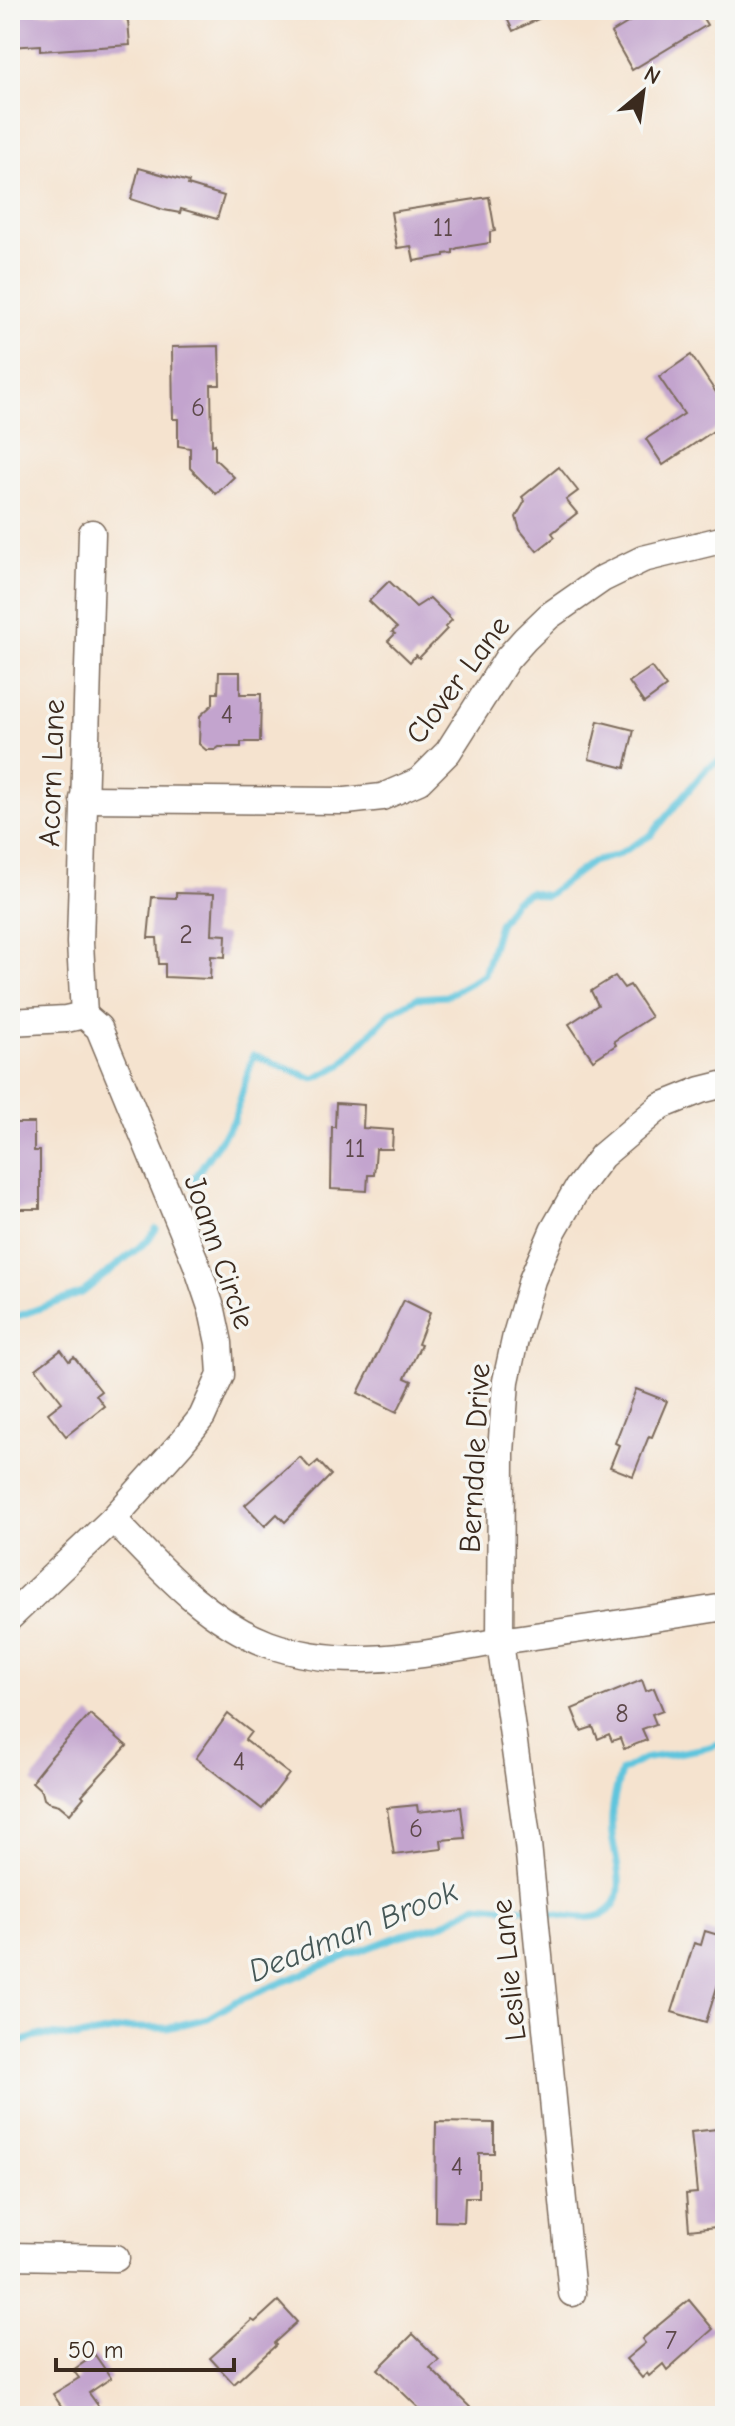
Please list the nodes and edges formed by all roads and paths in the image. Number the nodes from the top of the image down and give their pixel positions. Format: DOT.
graph roads {
  1 [pos="92,533"];
  2 [pos="725,539"];
  3 [pos="83,799"];
  4 [pos="84,1015"];
  5 [pos="10,1022"];
  6 [pos="725,1084"];
  7 [pos="113,1519"];
  8 [pos="725,1607"];
  9 [pos="10,1617"];
  10 [pos="500,1642"];
  11 [pos="10,2256"];
  12 [pos="116,2258"];
  13 [pos="572,2293"];
  1 -- 3 [label="street, Acorn Lane"];
  2 -- 3 [label="street, Clover Lane"];
  3 -- 4 [label="street, Acorn Lane"];
  4 -- 5 [label="street"];
  4 -- 7 [label="street, Joann Circle"];
  6 -- 10 [label="street, Berndale Drive"];
  7 -- 9 [label="street, Joann Circle"];
  7 -- 10 [label="street"];
  8 -- 10 [label="street"];
  10 -- 13 [label="street, Leslie Lane"];
  11 -- 12 [label="street"];
}
